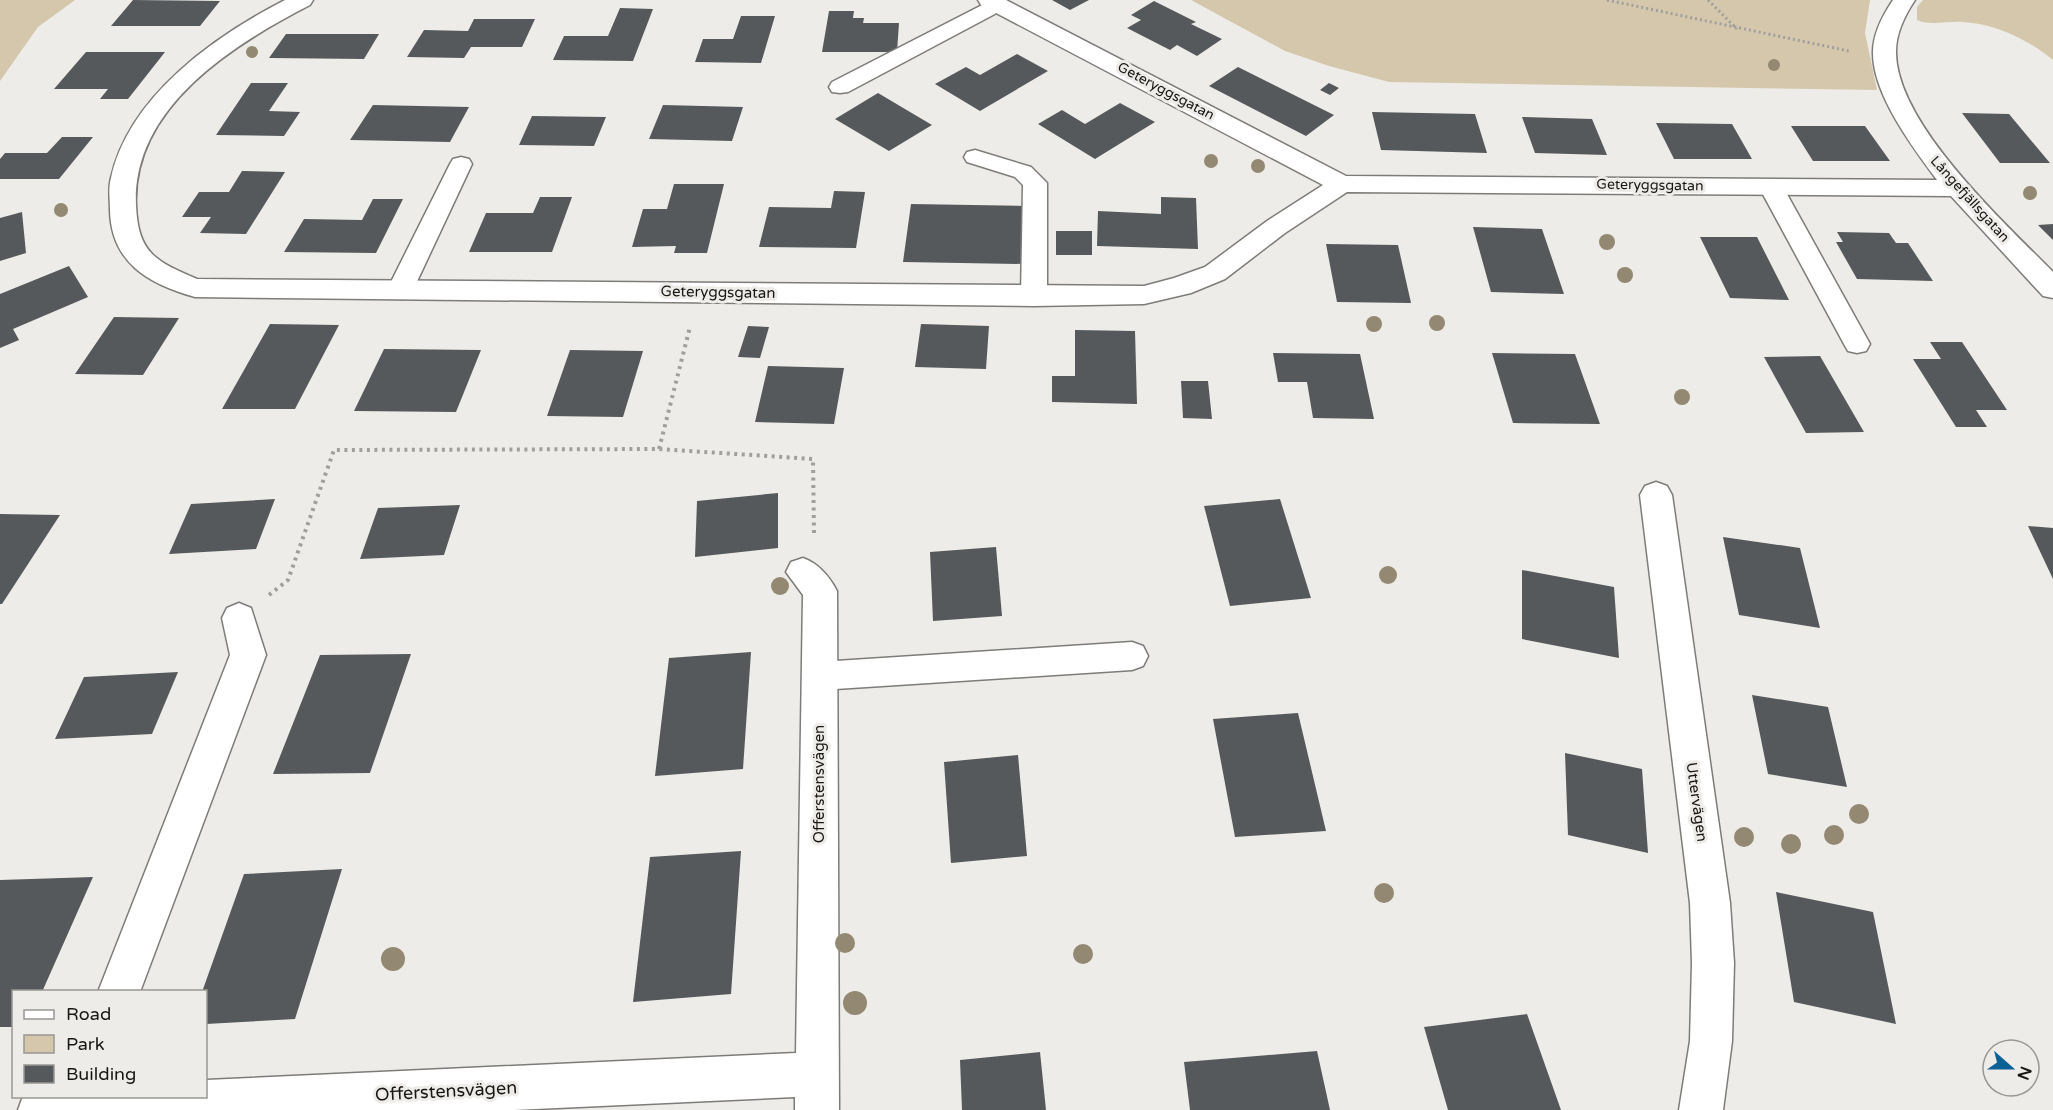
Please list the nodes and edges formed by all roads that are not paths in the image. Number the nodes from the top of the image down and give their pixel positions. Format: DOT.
graph roads {
  1 [pos="302,0"];
  2 [pos="1904,0"];
  3 [pos="994,2"];
  4 [pos="840,87"];
  5 [pos="975,157"];
  6 [pos="461,164"];
  7 [pos="1342,184"];
  8 [pos="1771,187"];
  9 [pos="1959,188"];
  10 [pos="2053,289"];
  11 [pos="400,290"];
  12 [pos="1035,296"];
  13 [pos="1857,344"];
  14 [pos="1656,495"];
  15 [pos="803,572"];
  16 [pos="239,618"];
  17 [pos="1132,656"];
  18 [pos="820,676"];
  19 [pos="120,990"];
  20 [pos="817,1092"];
  21 [pos="65,1104"];
  22 [pos="1701,1110"];
  1 -- 11 [label="street, Geteryggsgatan"];
  2 -- 9 [label="street, Långefjällsgatan"];
  3 -- 4 [label="lane"];
  3 -- 7 [label="street, Geteryggsgatan"];
  5 -- 12 [label="lane"];
  6 -- 11 [label="lane"];
  7 -- 8 [label="street, Geteryggsgatan"];
  7 -- 12 [label="street, Geteryggsgatan"];
  8 -- 9 [label="street, Geteryggsgatan"];
  8 -- 13 [label="lane"];
  9 -- 10 [label="street, Långefjällsgatan"];
  11 -- 12 [label="street, Geteryggsgatan"];
  14 -- 22 [label="street, Uttervägen"];
  15 -- 18 [label="street, Offerstensvägen"];
  16 -- 19 [label="street"];
  17 -- 18 [label="lane"];
  18 -- 20 [label="street, Offerstensvägen"];
  20 -- 21 [label="street, Offerstensvägen"];
}
